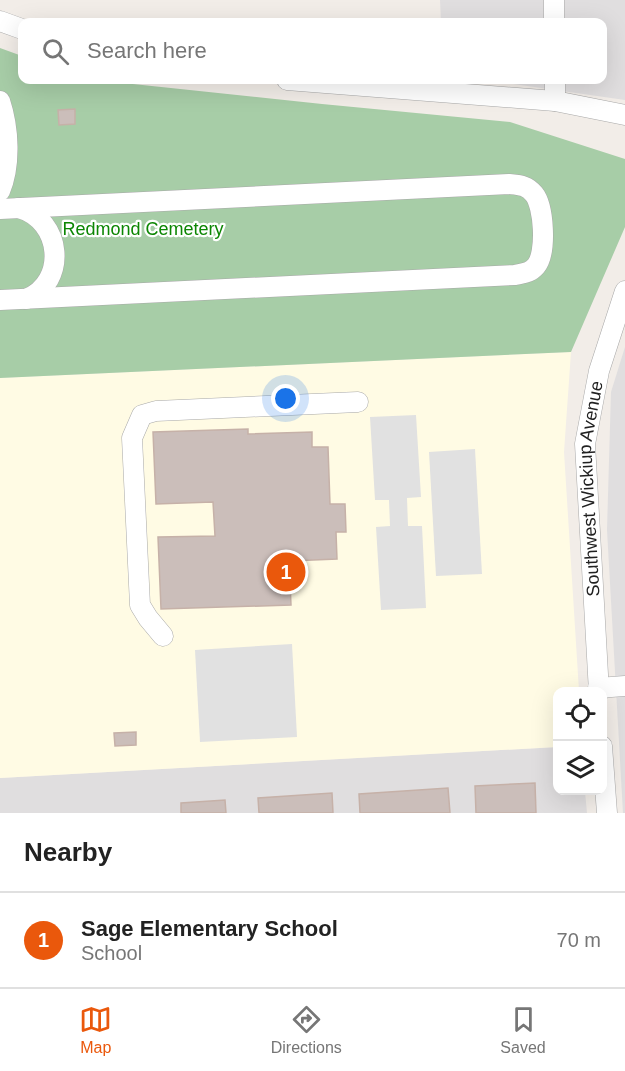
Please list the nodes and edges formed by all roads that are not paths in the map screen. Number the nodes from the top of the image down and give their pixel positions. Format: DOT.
graph roads {
  1 [pos="554,0"];
  2 [pos="554,18"];
  3 [pos="0,21"];
  4 [pos="18,28"];
  5 [pos="338,84"];
  6 [pos="555,84"];
  7 [pos="0,101"];
  8 [pos="555,101"];
  9 [pos="625,115"];
  10 [pos="0,191"];
  11 [pos="10,208"];
  12 [pos="625,291"];
  13 [pos="26,299"];
  14 [pos="0,300"];
  15 [pos="358,402"];
  16 [pos="163,636"];
  17 [pos="625,686"];
  18 [pos="598,687"];
  19 [pos="607,688"];
  20 [pos="606,795"];
  21 [pos="607,813"];
  1 -- 2 [label="street"];
  3 -- 4 [label="street"];
  5 -- 8 [label="street"];
  6 -- 8 [label="street"];
  7 -- 10 [label="street"];
  8 -- 9 [label="street"];
  11 -- 13 [label="street"];
  11 -- 13 [label="street"];
  12 -- 18 [label="street, Southwest Wickiup Avenue"];
  13 -- 14 [label="street"];
  15 -- 16 [label="street"];
  17 -- 19 [label="street"];
  20 -- 21 [label="street"];
}
